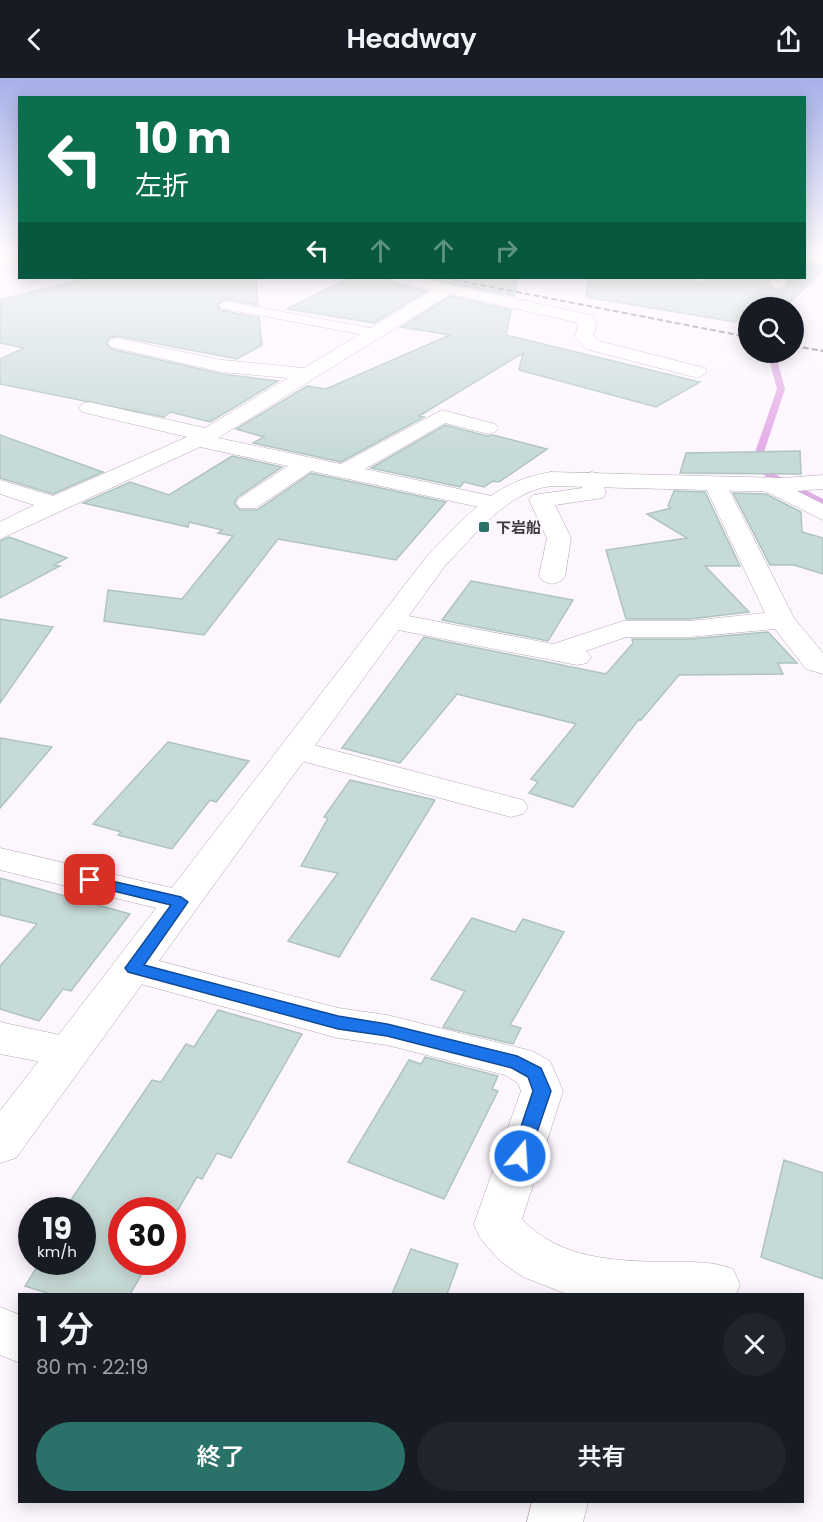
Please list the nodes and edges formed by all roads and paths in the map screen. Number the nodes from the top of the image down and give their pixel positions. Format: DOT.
graph roads {
  1 [pos="307,320"];
  2 [pos="395,320"];
  3 [pos="586,320"];
  4 [pos="375,333"];
  5 [pos="117,343"];
  6 [pos="659,362"];
  7 [pos="698,372"];
  8 [pos="306,374"];
  9 [pos="630,378"];
  10 [pos="89,408"];
  11 [pos="488,428"];
  12 [pos="203,438"];
  13 [pos="307,463"];
  14 [pos="343,472"];
  15 [pos="592,479"];
  16 [pos="715,483"];
  17 [pos="796,484"];
  18 [pos="0,487"];
  19 [pos="248,503"];
  20 [pos="493,503"];
  21 [pos="54,504"];
  22 [pos="823,513"];
  23 [pos="0,532"];
  24 [pos="552,576"];
  25 [pos="782,620"];
  26 [pos="393,621"];
  27 [pos="556,652"];
  28 [pos="588,659"];
  29 [pos="823,665"];
  30 [pos="298,750"];
  31 [pos="511,807"];
  32 [pos="0,859"];
  33 [pos="181,902"];
  34 [pos="133,968"];
  35 [pos="0,1038"];
  36 [pos="68,1051"];
  37 [pos="0,1145"];
  38 [pos="716,1285"];
  39 [pos="0,1331"];
  40 [pos="18,1338"];
  41 [pos="560,1503"];
  42 [pos="555,1522"];
  1 -- 4 [label="lane"];
  2 -- 4 [label="street"];
  3 -- 6 [label="street"];
  4 -- 8 [label="street"];
  5 -- 8 [label="street"];
  6 -- 7 [label="street"];
  6 -- 9 [label="street"];
  8 -- 12 [label="street"];
  10 -- 12 [label="street"];
  11 -- 14 [label="street"];
  12 -- 13 [label="street"];
  12 -- 21 [label="street"];
  13 -- 14 [label="street"];
  13 -- 19 [label="street"];
  14 -- 20 [label="street"];
  15 -- 16 [label="street"];
  15 -- 20 [label="street"];
  15 -- 24 [label="street"];
  16 -- 17 [label="street"];
  16 -- 25 [label="street"];
  17 -- 22 [label="street"];
  18 -- 21 [label="street"];
  20 -- 26 [label="street"];
  21 -- 23 [label="street"];
  25 -- 27 [label="street"];
  25 -- 29 [label="street"];
  26 -- 27 [label="street"];
  26 -- 30 [label="street"];
  27 -- 28 [label="street"];
  30 -- 31 [label="street"];
  30 -- 33 [label="street"];
  32 -- 33 [label="street"];
  33 -- 34 [label="street"];
  34 -- 36 [label="street"];
  34 -- 38 [label="street"];
  35 -- 36 [label="street"];
  36 -- 37 [label="street"];
  39 -- 40 [label="street"];
  41 -- 42 [label="street"];
}
